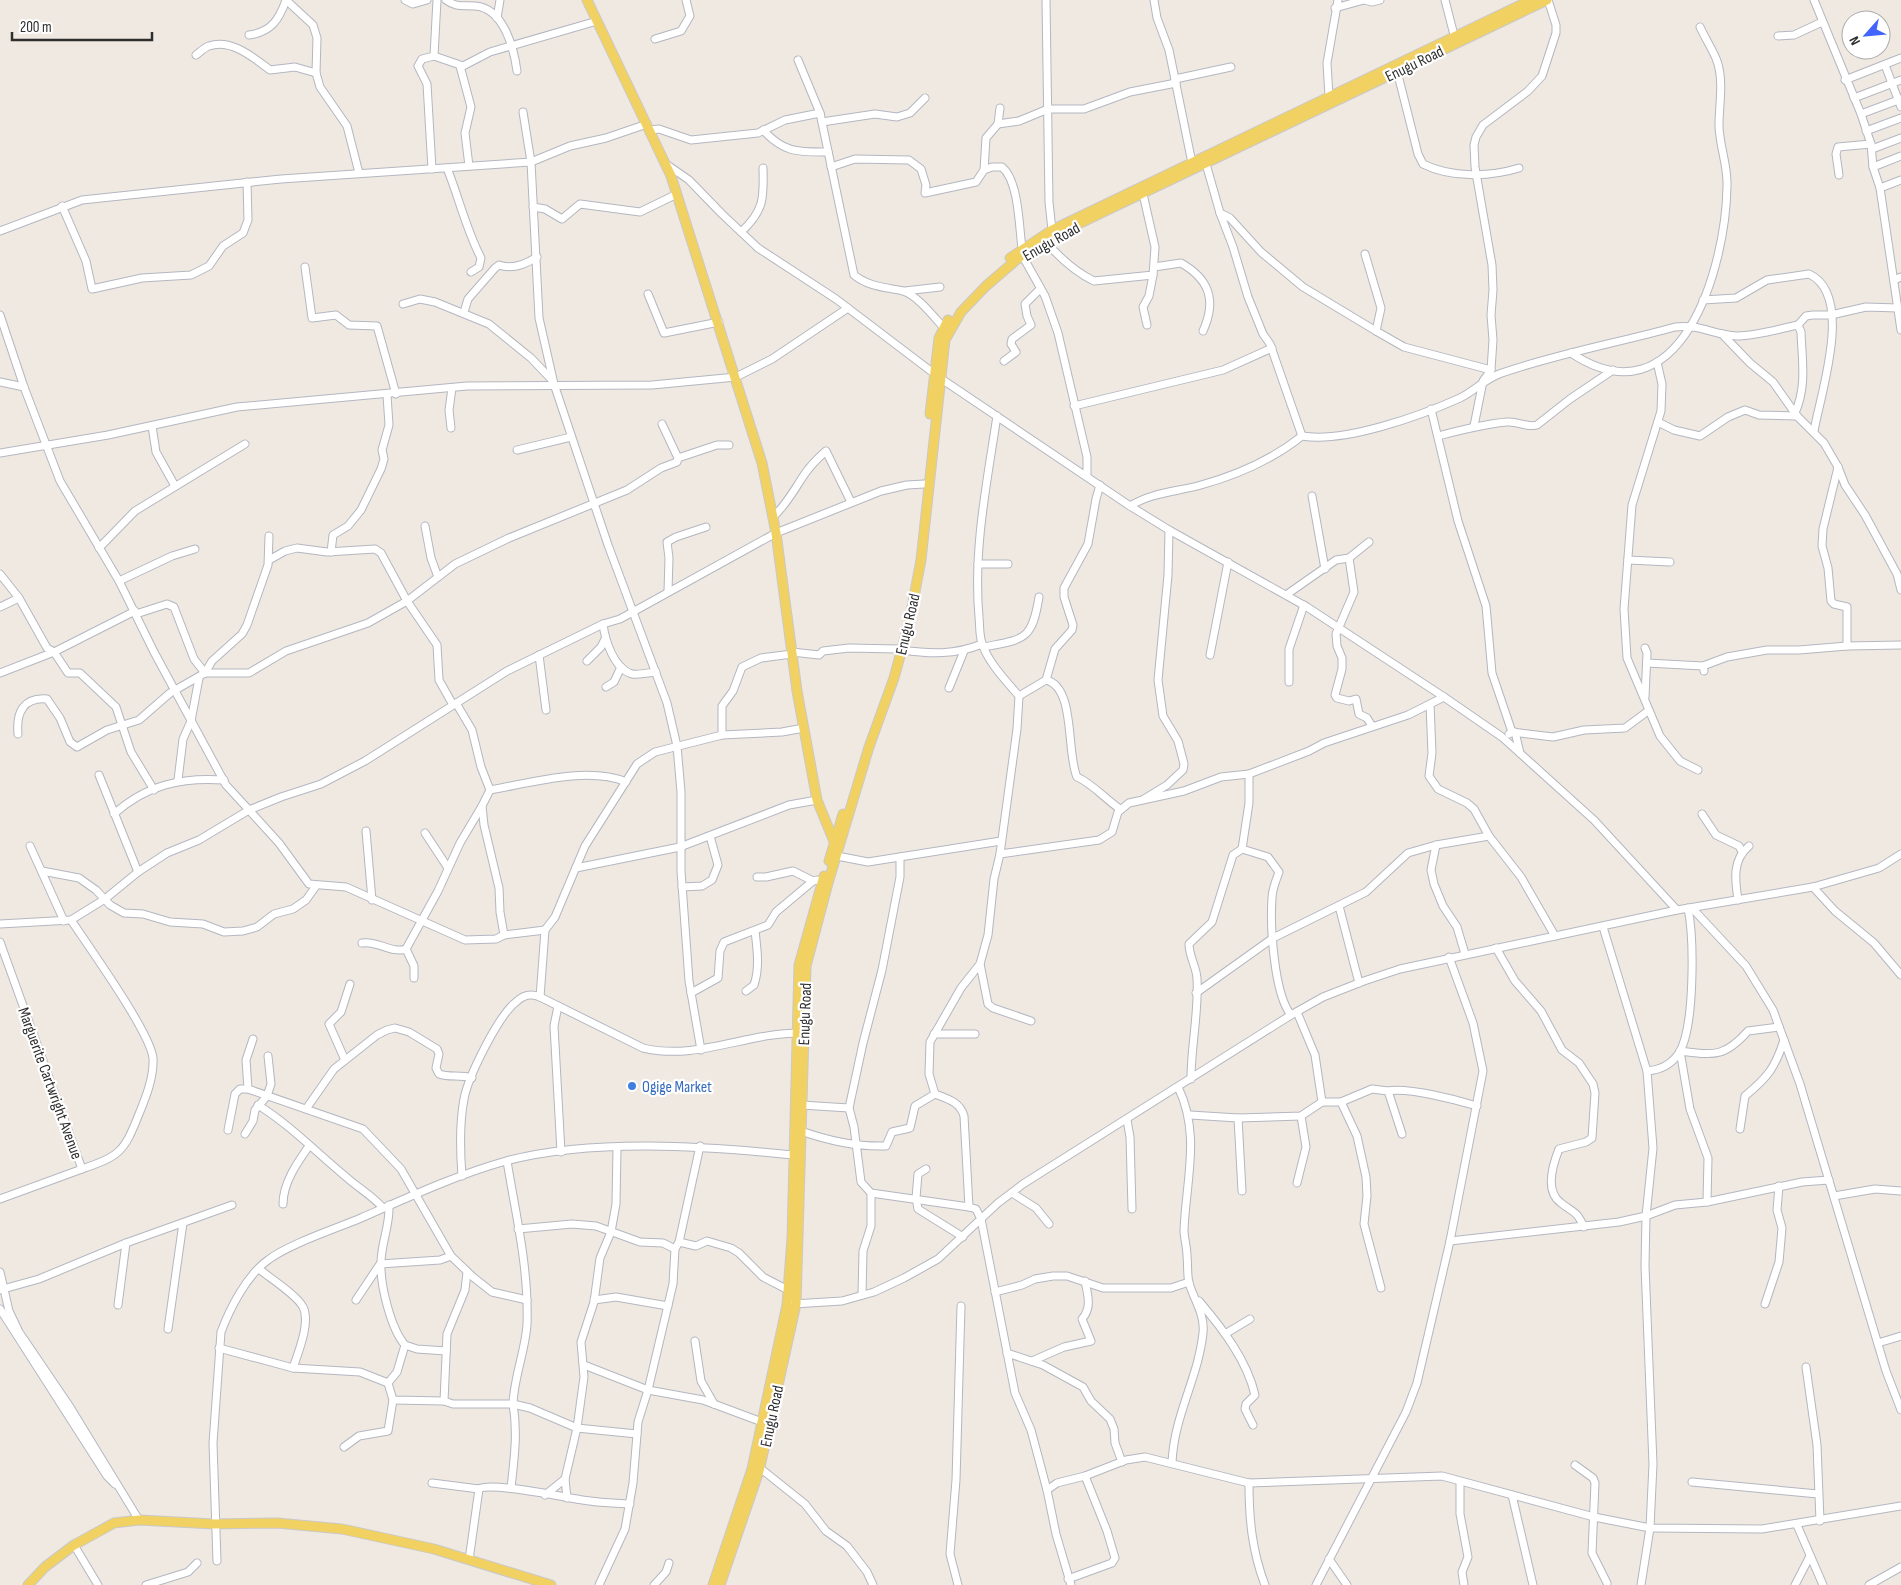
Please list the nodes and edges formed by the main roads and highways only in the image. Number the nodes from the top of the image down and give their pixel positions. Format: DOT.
graph roads {
  1 [pos="587,0"];
  2 [pos="1531,0"];
  3 [pos="1547,0"];
  4 [pos="1022,252"];
  5 [pos="936,375"];
  6 [pos="899,649"];
  7 [pos="837,849"];
  8 [pos="799,1033"];
  9 [pos="792,1304"];
  10 [pos="28,1585"];
  11 [pos="551,1585"];
  12 [pos="713,1585"];
  13 [pos="720,1585"];
  1 -- 7 [label="main road"];
  2 -- 4 [label="main road"];
  3 -- 4 [label="main road, Enugu Road"];
  4 -- 5 [label="main road, Enugu Road"];
  4 -- 5 [label="main road"];
  5 -- 6 [label="main road"];
  5 -- 6 [label="main road, Enugu Road"];
  6 -- 7 [label="main road, Enugu Road"];
  7 -- 8 [label="main road, Enugu Road"];
  7 -- 8 [label="main road"];
  8 -- 9 [label="main road, Enugu Road"];
  8 -- 9 [label="main road"];
  9 -- 12 [label="main road"];
  9 -- 13 [label="main road, Enugu Road"];
  10 -- 11 [label="main road"];
}
